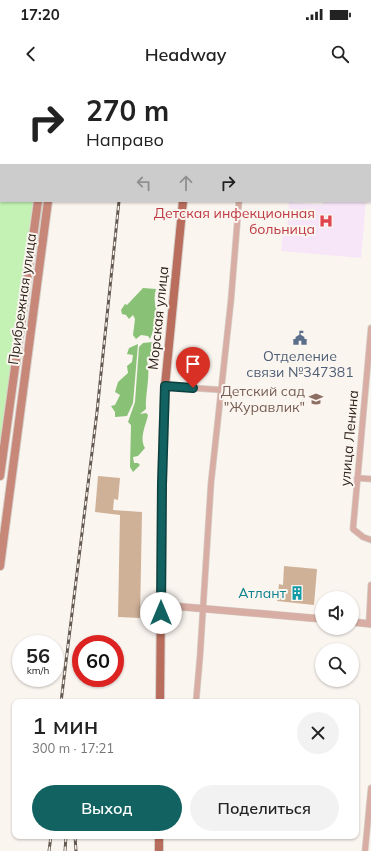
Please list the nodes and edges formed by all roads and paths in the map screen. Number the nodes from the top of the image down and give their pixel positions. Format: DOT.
graph roads {
  1 [pos="38,202"];
  2 [pos="48,202"];
  3 [pos="183,202"];
  4 [pos="239,202"];
  5 [pos="371,328"];
  6 [pos="370,340"];
  7 [pos="165,386"];
  8 [pos="222,390"];
  9 [pos="0,476"];
  10 [pos="357,478"];
  11 [pos="371,479"];
  12 [pos="371,540"];
  13 [pos="0,566"];
  14 [pos="371,584"];
  15 [pos="161,605"];
  16 [pos="203,610"];
  17 [pos="315,618"];
  18 [pos="359,623"];
  19 [pos="370,624"];
  20 [pos="160,699"];
  21 [pos="196,699"];
  22 [pos="371,788"];
  23 [pos="159,839"];
  24 [pos="159,851"];
  25 [pos="364,851"];
  1 -- 9 [label="main road, Прибрежная улица"];
  2 -- 13 [label="main road, Прибрежная улица"];
  3 -- 7 [label="main road, Морская улица"];
  4 -- 8 [label="street"];
  5 -- 6 [label="street, улица Ленина"];
  6 -- 10 [label="street, улица Ленина"];
  7 -- 8 [label="street"];
  7 -- 15 [label="main road, Морская улица"];
  8 -- 16 [label="street"];
  10 -- 11 [label="street"];
  10 -- 12 [label="street, улица Ленина"];
  14 -- 19 [label="street"];
  15 -- 16 [label="street"];
  15 -- 20 [label="main road, Морская улица"];
  16 -- 17 [label="street"];
  16 -- 21 [label="street"];
  18 -- 19 [label="street"];
  22 -- 25 [label="street"];
  23 -- 24 [label="main road"];
}
